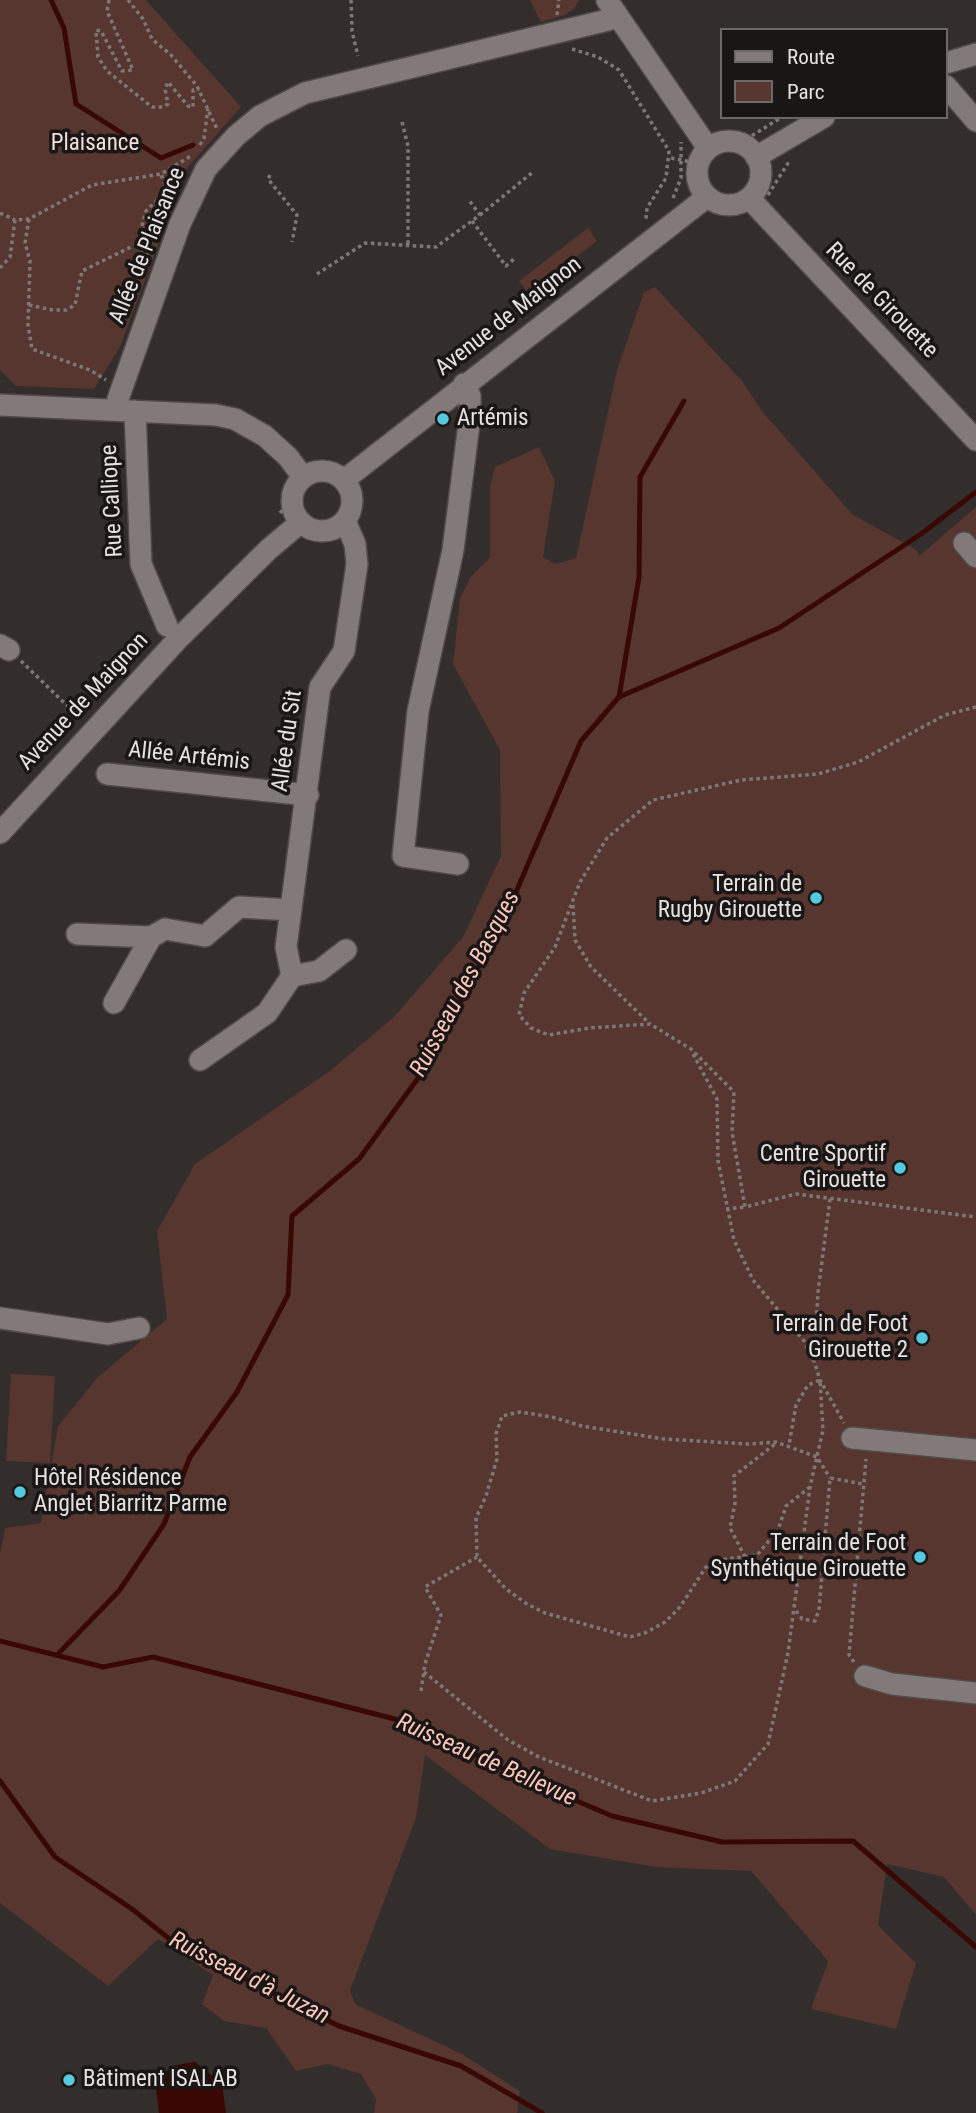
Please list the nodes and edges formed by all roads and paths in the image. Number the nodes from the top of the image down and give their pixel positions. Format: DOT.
graph roads {
  1 [pos="109,0"];
  2 [pos="128,0"];
  3 [pos="351,0"];
  4 [pos="559,0"];
  5 [pos="611,7"];
  6 [pos="558,31"];
  7 [pos="976,54"];
  8 [pos="358,56"];
  9 [pos="948,62"];
  10 [pos="948,88"];
  11 [pos="199,89"];
  12 [pos="208,109"];
  13 [pos="779,119"];
  14 [pos="821,119"];
  15 [pos="976,121"];
  16 [pos="401,122"];
  17 [pos="222,136"];
  18 [pos="740,143"];
  19 [pos="694,152"];
  20 [pos="794,155"];
  21 [pos="756,157"];
  22 [pos="671,158"];
  23 [pos="533,172"];
  24 [pos="161,174"];
  25 [pos="270,175"];
  26 [pos="707,197"];
  27 [pos="469,200"];
  28 [pos="671,202"];
  29 [pos="753,202"];
  30 [pos="0,212"];
  31 [pos="480,215"];
  32 [pos="29,219"];
  33 [pos="15,220"];
  34 [pos="472,221"];
  35 [pos="644,223"];
  36 [pos="292,242"];
  37 [pos="137,244"];
  38 [pos="408,245"];
  39 [pos="515,258"];
  40 [pos="155,262"];
  41 [pos="0,268"];
  42 [pos="317,274"];
  43 [pos="29,305"];
  44 [pos="110,382"];
  45 [pos="464,384"];
  46 [pos="0,405"];
  47 [pos="127,410"];
  48 [pos="976,440"];
  49 [pos="303,477"];
  50 [pos="344,480"];
  51 [pos="345,521"];
  52 [pos="301,522"];
  53 [pos="167,626"];
  54 [pos="4,648"];
  55 [pos="976,707"];
  56 [pos="82,719"];
  57 [pos="107,774"];
  58 [pos="308,795"];
  59 [pos="0,833"];
  60 [pos="458,864"];
  61 [pos="572,901"];
  62 [pos="291,910"];
  63 [pos="77,934"];
  64 [pos="151,937"];
  65 [pos="346,950"];
  66 [pos="292,976"];
  67 [pos="114,1003"];
  68 [pos="650,1024"];
  69 [pos="691,1049"];
  70 [pos="200,1060"];
  71 [pos="745,1207"];
  72 [pos="726,1209"];
  73 [pos="976,1217"];
  74 [pos="0,1318"];
  75 [pos="139,1328"];
  76 [pos="814,1361"];
  77 [pos="852,1438"];
  78 [pos="776,1442"];
  79 [pos="789,1445"];
  80 [pos="976,1450"];
  81 [pos="817,1457"];
  82 [pos="830,1478"];
  83 [pos="863,1485"];
  84 [pos="810,1487"];
  85 [pos="477,1557"];
  86 [pos="745,1557"];
  87 [pos="796,1611"];
  88 [pos="424,1672"];
  89 [pos="865,1676"];
  90 [pos="421,1691"];
  91 [pos="976,1693"];
  1 -- 11 [label="path"];
  2 -- 11 [label="path"];
  3 -- 8 [label="path"];
  4 -- 6 [label="path"];
  5 -- 6 [label="street, Allée de Plaisance"];
  5 -- 19 [label="street"];
  6 -- 22 [label="path"];
  6 -- 47 [label="street, Allée de Plaisance"];
  7 -- 9 [label="street"];
  10 -- 15 [label="street"];
  11 -- 12 [label="path"];
  12 -- 17 [label="path"];
  12 -- 24 [label="path"];
  13 -- 18 [label="path"];
  14 -- 21 [label="street"];
  16 -- 38 [label="path"];
  18 -- 19 [label="street"];
  18 -- 21 [label="street"];
  19 -- 22 [label="path"];
  19 -- 26 [label="street"];
  19 -- 28 [label="path"];
  20 -- 29 [label="path"];
  21 -- 29 [label="street"];
  22 -- 35 [label="path"];
  23 -- 31 [label="path"];
  24 -- 32 [label="path"];
  24 -- 37 [label="path"];
  25 -- 36 [label="path"];
  26 -- 29 [label="street"];
  26 -- 45 [label="street, Avenue de Maignon"];
  27 -- 31 [label="path"];
  29 -- 48 [label="street, Rue de Girouette"];
  30 -- 33 [label="path"];
  31 -- 34 [label="path"];
  32 -- 33 [label="path"];
  32 -- 43 [label="path"];
  33 -- 41 [label="path"];
  34 -- 38 [label="path"];
  34 -- 39 [label="path"];
  37 -- 40 [label="path"];
  37 -- 43 [label="path"];
  38 -- 42 [label="path"];
  43 -- 44 [label="path"];
  45 -- 50 [label="street, Avenue de Maignon"];
  45 -- 60 [label="street"];
  46 -- 47 [label="street"];
  47 -- 49 [label="street"];
  47 -- 53 [label="street, Rue Calliope"];
  49 -- 50 [label="street"];
  49 -- 52 [label="street"];
  50 -- 51 [label="street"];
  51 -- 52 [label="street"];
  51 -- 58 [label="street, Allée du Sit"];
  52 -- 59 [label="street, Avenue de Maignon"];
  54 -- 56 [label="path"];
  55 -- 61 [label="path"];
  57 -- 58 [label="street, Allée Artémis"];
  58 -- 62 [label="street, Allée du Sit"];
  61 -- 68 [label="path"];
  61 -- 68 [label="path"];
  62 -- 64 [label="street"];
  62 -- 66 [label="street, Allée du Sit"];
  63 -- 64 [label="street"];
  64 -- 67 [label="street"];
  65 -- 66 [label="street"];
  66 -- 70 [label="street"];
  68 -- 69 [label="path"];
  69 -- 71 [label="path"];
  69 -- 72 [label="path"];
  71 -- 72 [label="path"];
  71 -- 73 [label="path"];
  72 -- 76 [label="path"];
  74 -- 75 [label="street"];
  77 -- 80 [label="street"];
  78 -- 79 [label="path"];
  78 -- 85 [label="path"];
  78 -- 86 [label="path"];
  79 -- 81 [label="path"];
  79 -- 81 [label="path"];
  81 -- 82 [label="path"];
  81 -- 84 [label="path"];
  82 -- 83 [label="path"];
  82 -- 87 [label="path"];
  84 -- 86 [label="path"];
  84 -- 87 [label="path"];
  85 -- 86 [label="path"];
  85 -- 88 [label="path"];
  87 -- 88 [label="path"];
  88 -- 90 [label="path"];
  89 -- 91 [label="street"];
}
